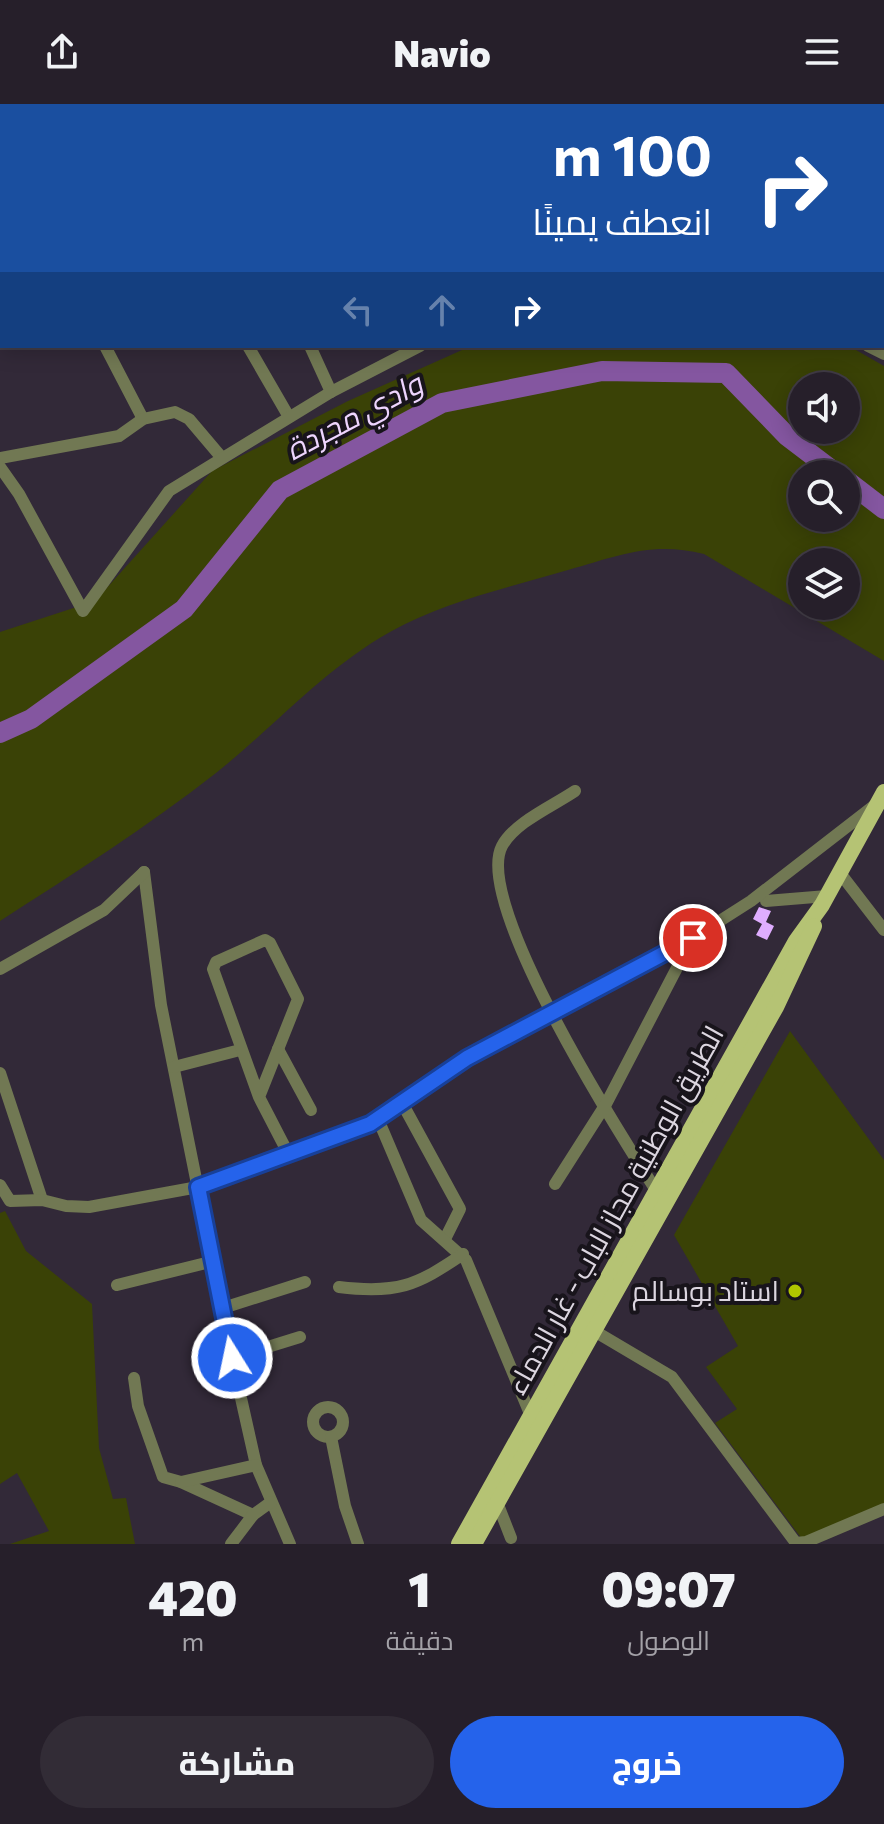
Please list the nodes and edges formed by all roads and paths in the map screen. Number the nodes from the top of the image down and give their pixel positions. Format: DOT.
graph roads {
  1 [pos="862,104"];
  2 [pos="884,104"];
  3 [pos="106,348"];
  4 [pos="249,348"];
  5 [pos="311,348"];
  6 [pos="416,348"];
  7 [pos="331,392"];
  8 [pos="289,417"];
  9 [pos="143,419"];
  10 [pos="0,458"];
  11 [pos="222,458"];
  12 [pos="0,467"];
  13 [pos="575,791"];
  14 [pos="881,797"];
  15 [pos="840,873"];
  16 [pos="824,900"];
  17 [pos="766,901"];
  18 [pos="884,930"];
  19 [pos="693,938"];
  20 [pos="0,969"];
  21 [pos="551,1013"];
  22 [pos="278,1049"];
  23 [pos="240,1050"];
  24 [pos="174,1067"];
  25 [pos="0,1073"];
  26 [pos="259,1097"];
  27 [pos="401,1101"];
  28 [pos="606,1104"];
  29 [pos="311,1110"];
  30 [pos="378,1119"];
  31 [pos="289,1155"];
  32 [pos="555,1184"];
  33 [pos="0,1185"];
  34 [pos="198,1187"];
  35 [pos="661,1197"];
  36 [pos="42,1200"];
  37 [pos="445,1239"];
  38 [pos="463,1254"];
  39 [pos="214,1261"];
  40 [pos="305,1282"];
  41 [pos="117,1285"];
  42 [pos="339,1287"];
  43 [pos="609,1290"];
  44 [pos="223,1308"];
  45 [pos="596,1332"];
  46 [pos="300,1337"];
  47 [pos="232,1358"];
  48 [pos="134,1378"];
  49 [pos="534,1422"];
  50 [pos="331,1437"];
  51 [pos="256,1465"];
  52 [pos="181,1482"];
  53 [pos="490,1487"];
  54 [pos="271,1502"];
  55 [pos="498,1503"];
  56 [pos="884,1509"];
  57 [pos="253,1515"];
  58 [pos="511,1538"];
  59 [pos="826,1539"];
  60 [pos="229,1542"];
  61 [pos="290,1544"];
  62 [pos="358,1544"];
  63 [pos="459,1544"];
  64 [pos="474,1544"];
  1 -- 2 [label="street"];
  3 -- 9 [label="street"];
  4 -- 8 [label="street"];
  5 -- 7 [label="street"];
  6 -- 7 [label="street"];
  7 -- 8 [label="street"];
  8 -- 11 [label="street"];
  9 -- 10 [label="street"];
  9 -- 11 [label="street"];
  11 -- 12 [label="street"];
  13 -- 21 [label="street"];
  14 -- 15 [label="main road, الطريق الوطنية مجاز الباب - غار الدماء"];
  14 -- 19 [label="street"];
  15 -- 16 [label="main road, الطريق الوطنية مجاز الباب - غار الدماء"];
  15 -- 18 [label="street"];
  16 -- 17 [label="street"];
  16 -- 35 [label="main road, الطريق الوطنية مجاز الباب - غار الدماء"];
  19 -- 21 [label="street"];
  19 -- 28 [label="street"];
  20 -- 24 [label="street"];
  21 -- 27 [label="street"];
  21 -- 28 [label="street"];
  22 -- 23 [label="street"];
  22 -- 26 [label="street"];
  22 -- 29 [label="street"];
  23 -- 24 [label="street"];
  23 -- 26 [label="street"];
  24 -- 34 [label="street"];
  25 -- 36 [label="street"];
  26 -- 31 [label="street"];
  27 -- 30 [label="street"];
  27 -- 37 [label="street"];
  28 -- 32 [label="street"];
  28 -- 35 [label="street"];
  30 -- 31 [label="street"];
  30 -- 37 [label="street"];
  31 -- 34 [label="street"];
  33 -- 36 [label="street"];
  34 -- 36 [label="street"];
  34 -- 39 [label="street"];
  35 -- 43 [label="main road, الطريق الوطنية مجاز الباب - غار الدماء"];
  37 -- 38 [label="street"];
  38 -- 42 [label="street"];
  38 -- 49 [label="street"];
  39 -- 41 [label="street"];
  39 -- 44 [label="street"];
  40 -- 44 [label="street"];
  43 -- 45 [label="main road, الطريق الوطنية مجاز الباب - غار الدماء"];
  43 -- 49 [label="main road, الطريق الوطنية مجاز الباب - غار الدماء"];
  44 -- 47 [label="street"];
  45 -- 49 [label="main road, الطريق الوطنية مجاز الباب - غار الدماء"];
  45 -- 59 [label="street"];
  46 -- 47 [label="street"];
  47 -- 51 [label="street"];
  48 -- 52 [label="street"];
  49 -- 53 [label="main road, الطريق الوطنية مجاز الباب - غار الدماء"];
  49 -- 55 [label="main road, الطريق الوطنية مجاز الباب - غار الدماء"];
  50 -- 62 [label="street"];
  51 -- 52 [label="street"];
  51 -- 54 [label="street"];
  52 -- 57 [label="street"];
  53 -- 55 [label="street"];
  53 -- 63 [label="main road, الطريق الوطنية مجاز الباب - غار الدماء"];
  54 -- 57 [label="street"];
  54 -- 61 [label="street"];
  55 -- 58 [label="street"];
  55 -- 64 [label="main road, الطريق الوطنية مجاز الباب - غار الدماء"];
  56 -- 59 [label="street"];
  57 -- 60 [label="street"];
}
